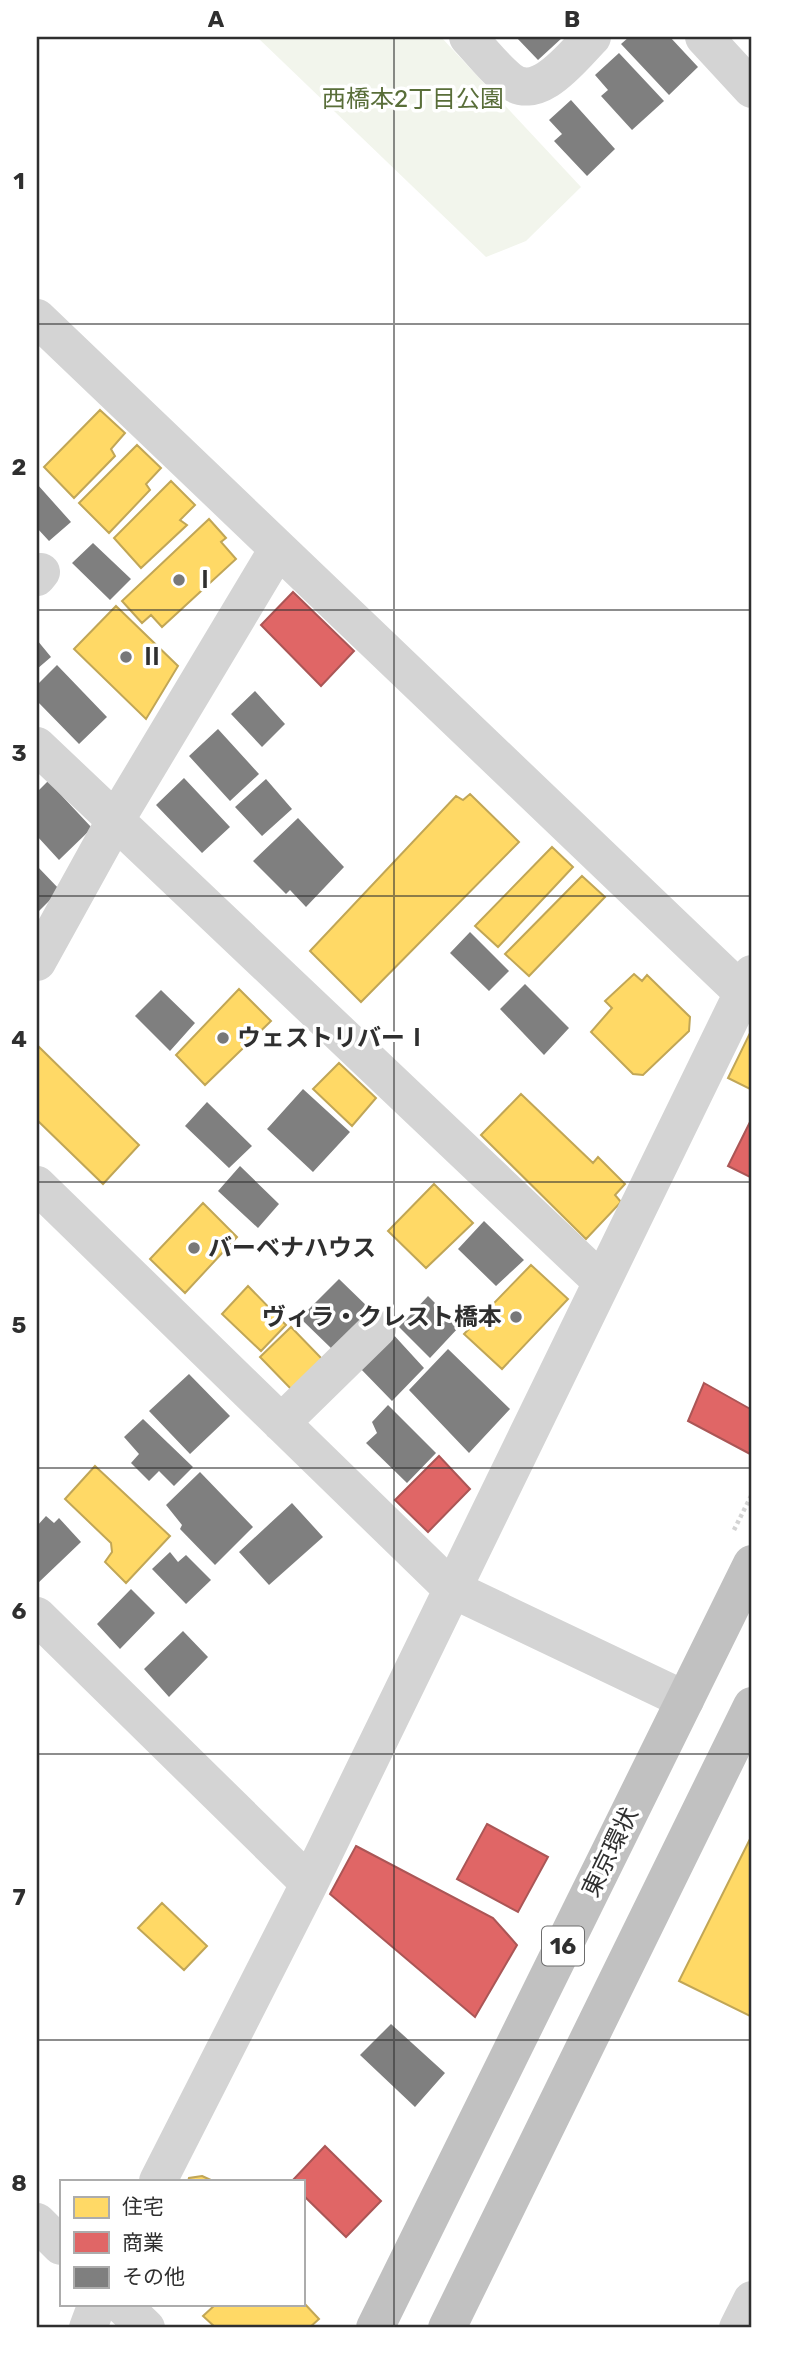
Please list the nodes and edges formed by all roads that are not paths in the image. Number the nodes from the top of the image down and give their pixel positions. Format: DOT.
graph roads {
  1 [pos="468,37"];
  2 [pos="592,37"];
  3 [pos="704,37"];
  4 [pos="752,89"];
  5 [pos="37,318"];
  6 [pos="278,549"];
  7 [pos="37,746"];
  8 [pos="116,821"];
  9 [pos="37,962"];
  10 [pos="749,988"];
  11 [pos="37,1185"];
  12 [pos="602,1282"];
  13 [pos="377,1329"];
  14 [pos="281,1423"];
  15 [pos="752,1564"];
  16 [pos="452,1589"];
  17 [pos="37,1616"];
  18 [pos="685,1700"];
  19 [pos="749,1721"];
  20 [pos="309,1883"];
  21 [pos="159,2180"];
  22 [pos="37,2222"];
  23 [pos="60,2245"];
  24 [pos="752,2300"];
  25 [pos="96,2306"];
  26 [pos="123,2306"];
  27 [pos="88,2328"];
  28 [pos="146,2328"];
  29 [pos="375,2328"];
  30 [pos="447,2328"];
  31 [pos="738,2328"];
  1 -- 2 [label="street"];
  3 -- 4 [label="street"];
  5 -- 6 [label="street"];
  6 -- 8 [label="street"];
  6 -- 10 [label="street"];
  7 -- 8 [label="street"];
  8 -- 9 [label="street"];
  8 -- 12 [label="street"];
  10 -- 12 [label="street"];
  11 -- 14 [label="street"];
  12 -- 16 [label="street"];
  13 -- 14 [label="street"];
  14 -- 16 [label="street"];
  15 -- 18 [label="highway, 東京環状 / 16"];
  16 -- 18 [label="street"];
  16 -- 20 [label="street"];
  17 -- 20 [label="street"];
  18 -- 29 [label="highway, 東京環状 / 16"];
  19 -- 30 [label="highway"];
  20 -- 21 [label="street"];
  22 -- 23 [label="street"];
  24 -- 31 [label="street"];
  25 -- 27 [label="street"];
  26 -- 28 [label="street"];
}
